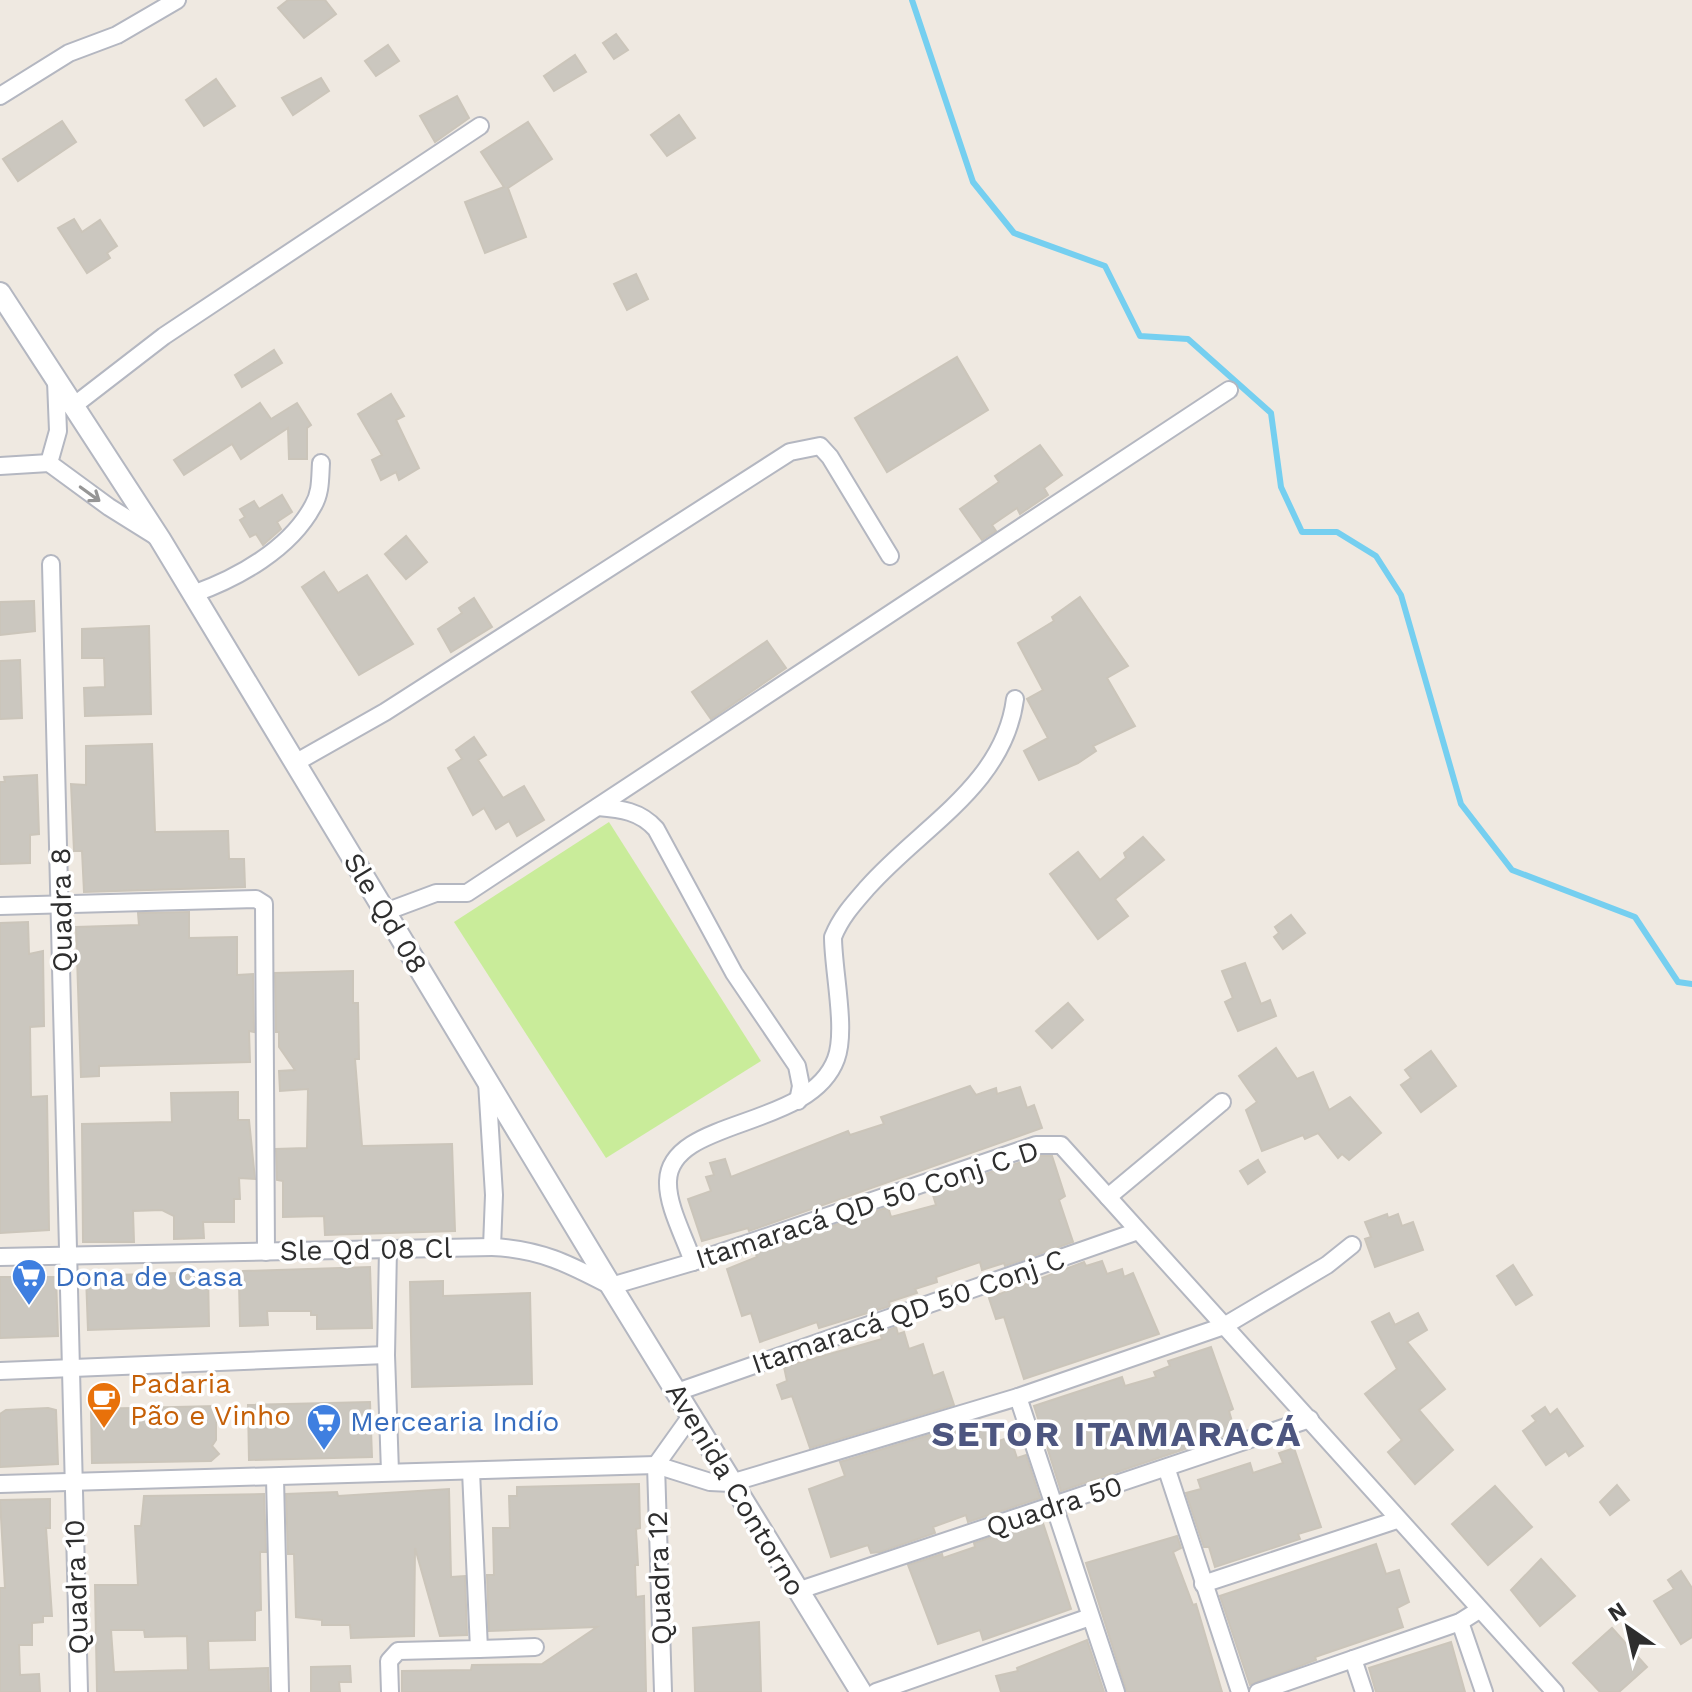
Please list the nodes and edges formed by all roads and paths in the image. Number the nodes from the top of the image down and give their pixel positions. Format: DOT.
graph roads {
  1 [pos="177,0"];
  2 [pos="0,96"];
  3 [pos="480,126"];
  4 [pos="0,293"];
  5 [pos="56,381"];
  6 [pos="1229,390"];
  7 [pos="72,407"];
  8 [pos="49,463"];
  9 [pos="321,463"];
  10 [pos="0,466"];
  11 [pos="160,539"];
  12 [pos="890,556"];
  13 [pos="51,564"];
  14 [pos="193,594"];
  15 [pos="1015,699"];
  16 [pos="295,763"];
  17 [pos="598,807"];
  18 [pos="61,905"];
  19 [pos="0,906"];
  20 [pos="385,912"];
  21 [pos="487,1080"];
  22 [pos="798,1101"];
  23 [pos="1222,1102"];
  24 [pos="1108,1197"];
  25 [pos="1138,1231"];
  26 [pos="1352,1245"];
  27 [pos="492,1247"];
  28 [pos="388,1248"];
  29 [pos="266,1252"];
  30 [pos="67,1256"];
  31 [pos="0,1257"];
  32 [pos="693,1262"];
  33 [pos="611,1286"];
  34 [pos="1224,1326"];
  35 [pos="386,1355"];
  36 [pos="73,1368"];
  37 [pos="0,1371"];
  38 [pos="677,1392"];
  39 [pos="1018,1397"];
  40 [pos="691,1416"];
  41 [pos="1310,1419"];
  42 [pos="656,1465"];
  43 [pos="1167,1470"];
  44 [pos="471,1471"];
  45 [pos="390,1472"];
  46 [pos="275,1478"];
  47 [pos="72,1482"];
  48 [pos="731,1483"];
  49 [pos="0,1484"];
  50 [pos="1053,1505"];
  51 [pos="1397,1520"];
  52 [pos="1203,1584"];
  53 [pos="797,1591"];
  54 [pos="1479,1610"];
  55 [pos="1090,1617"];
  56 [pos="1460,1622"];
  57 [pos="535,1647"];
  58 [pos="479,1649"];
  59 [pos="1353,1659"];
  60 [pos="79,1692"];
  61 [pos="280,1692"];
  62 [pos="390,1692"];
  63 [pos="663,1692"];
  64 [pos="861,1692"];
  65 [pos="876,1692"];
  66 [pos="1116,1692"];
  67 [pos="1240,1692"];
  68 [pos="1258,1692"];
  69 [pos="1364,1692"];
  70 [pos="1484,1692"];
  71 [pos="1555,1692"];
  1 -- 2 [label="street"];
  3 -- 7 [label="street"];
  4 -- 5 [label="street"];
  5 -- 7 [label="street"];
  5 -- 8 [label="street"];
  6 -- 17 [label="street"];
  7 -- 11 [label="street"];
  8 -- 10 [label="street"];
  8 -- 11 [label="street, one-way"];
  9 -- 14 [label="street"];
  11 -- 14 [label="street, Sle Qd 08"];
  12 -- 16 [label="street"];
  13 -- 18 [label="street, Quadra 8"];
  14 -- 16 [label="street, Sle Qd 08"];
  15 -- 22 [label="street"];
  16 -- 20 [label="street, Sle Qd 08"];
  17 -- 20 [label="street"];
  17 -- 22 [label="street"];
  18 -- 19 [label="street"];
  18 -- 29 [label="street"];
  18 -- 30 [label="street, Quadra 8"];
  20 -- 21 [label="street, Sle Qd 08"];
  21 -- 27 [label="street"];
  21 -- 33 [label="street, Sle Qd 08"];
  22 -- 32 [label="street"];
  23 -- 24 [label="street"];
  24 -- 25 [label="street, Itamaracá QD 50 Conj C D"];
  24 -- 32 [label="street, Itamaracá QD 50 Conj C D"];
  25 -- 34 [label="street, Itamaracá QD 50 Conj C D"];
  25 -- 38 [label="street, Itamaracá QD 50 Conj C"];
  26 -- 34 [label="street"];
  27 -- 28 [label="street, Sle Qd 08 Cl"];
  27 -- 33 [label="street, Sle Qd 08 Cl"];
  28 -- 29 [label="street, Sle Qd 08 Cl"];
  28 -- 35 [label="street"];
  29 -- 30 [label="street, Sle Qd 08 Cl"];
  30 -- 31 [label="street, Sle Qd 08 Cl"];
  30 -- 36 [label="street"];
  32 -- 33 [label="street, Itamaracá QD 50 Conj C D"];
  33 -- 38 [label="street, Avenida Contorno"];
  34 -- 39 [label="street"];
  34 -- 41 [label="street, Itamaracá QD 50 Conj C D"];
  35 -- 36 [label="street"];
  35 -- 45 [label="street"];
  36 -- 37 [label="street"];
  36 -- 47 [label="street"];
  38 -- 40 [label="street, Avenida Contorno"];
  39 -- 48 [label="street"];
  39 -- 50 [label="street"];
  40 -- 42 [label="street"];
  40 -- 48 [label="street, Avenida Contorno"];
  41 -- 43 [label="street, Quadra 50"];
  41 -- 51 [label="street, Itamaracá QD 50 Conj C D"];
  42 -- 44 [label="street"];
  42 -- 48 [label="street"];
  42 -- 63 [label="street, Quadra 12"];
  43 -- 50 [label="street, Quadra 50"];
  43 -- 52 [label="street"];
  44 -- 45 [label="street"];
  44 -- 58 [label="street"];
  45 -- 46 [label="street"];
  46 -- 47 [label="street"];
  46 -- 61 [label="street"];
  47 -- 49 [label="street"];
  47 -- 60 [label="street, Quadra 10"];
  48 -- 53 [label="street, Avenida Contorno"];
  50 -- 53 [label="street, Quadra 50"];
  50 -- 55 [label="street"];
  51 -- 52 [label="street"];
  51 -- 54 [label="street, Itamaracá QD 50 Conj C D"];
  52 -- 67 [label="street"];
  53 -- 64 [label="street, Avenida Contorno"];
  54 -- 56 [label="street"];
  54 -- 71 [label="street, Itamaracá QD 50 Conj C D"];
  55 -- 65 [label="street"];
  55 -- 66 [label="street"];
  56 -- 59 [label="street"];
  56 -- 70 [label="street"];
  57 -- 58 [label="street"];
  58 -- 62 [label="street"];
  59 -- 68 [label="street"];
  59 -- 69 [label="street"];
}
